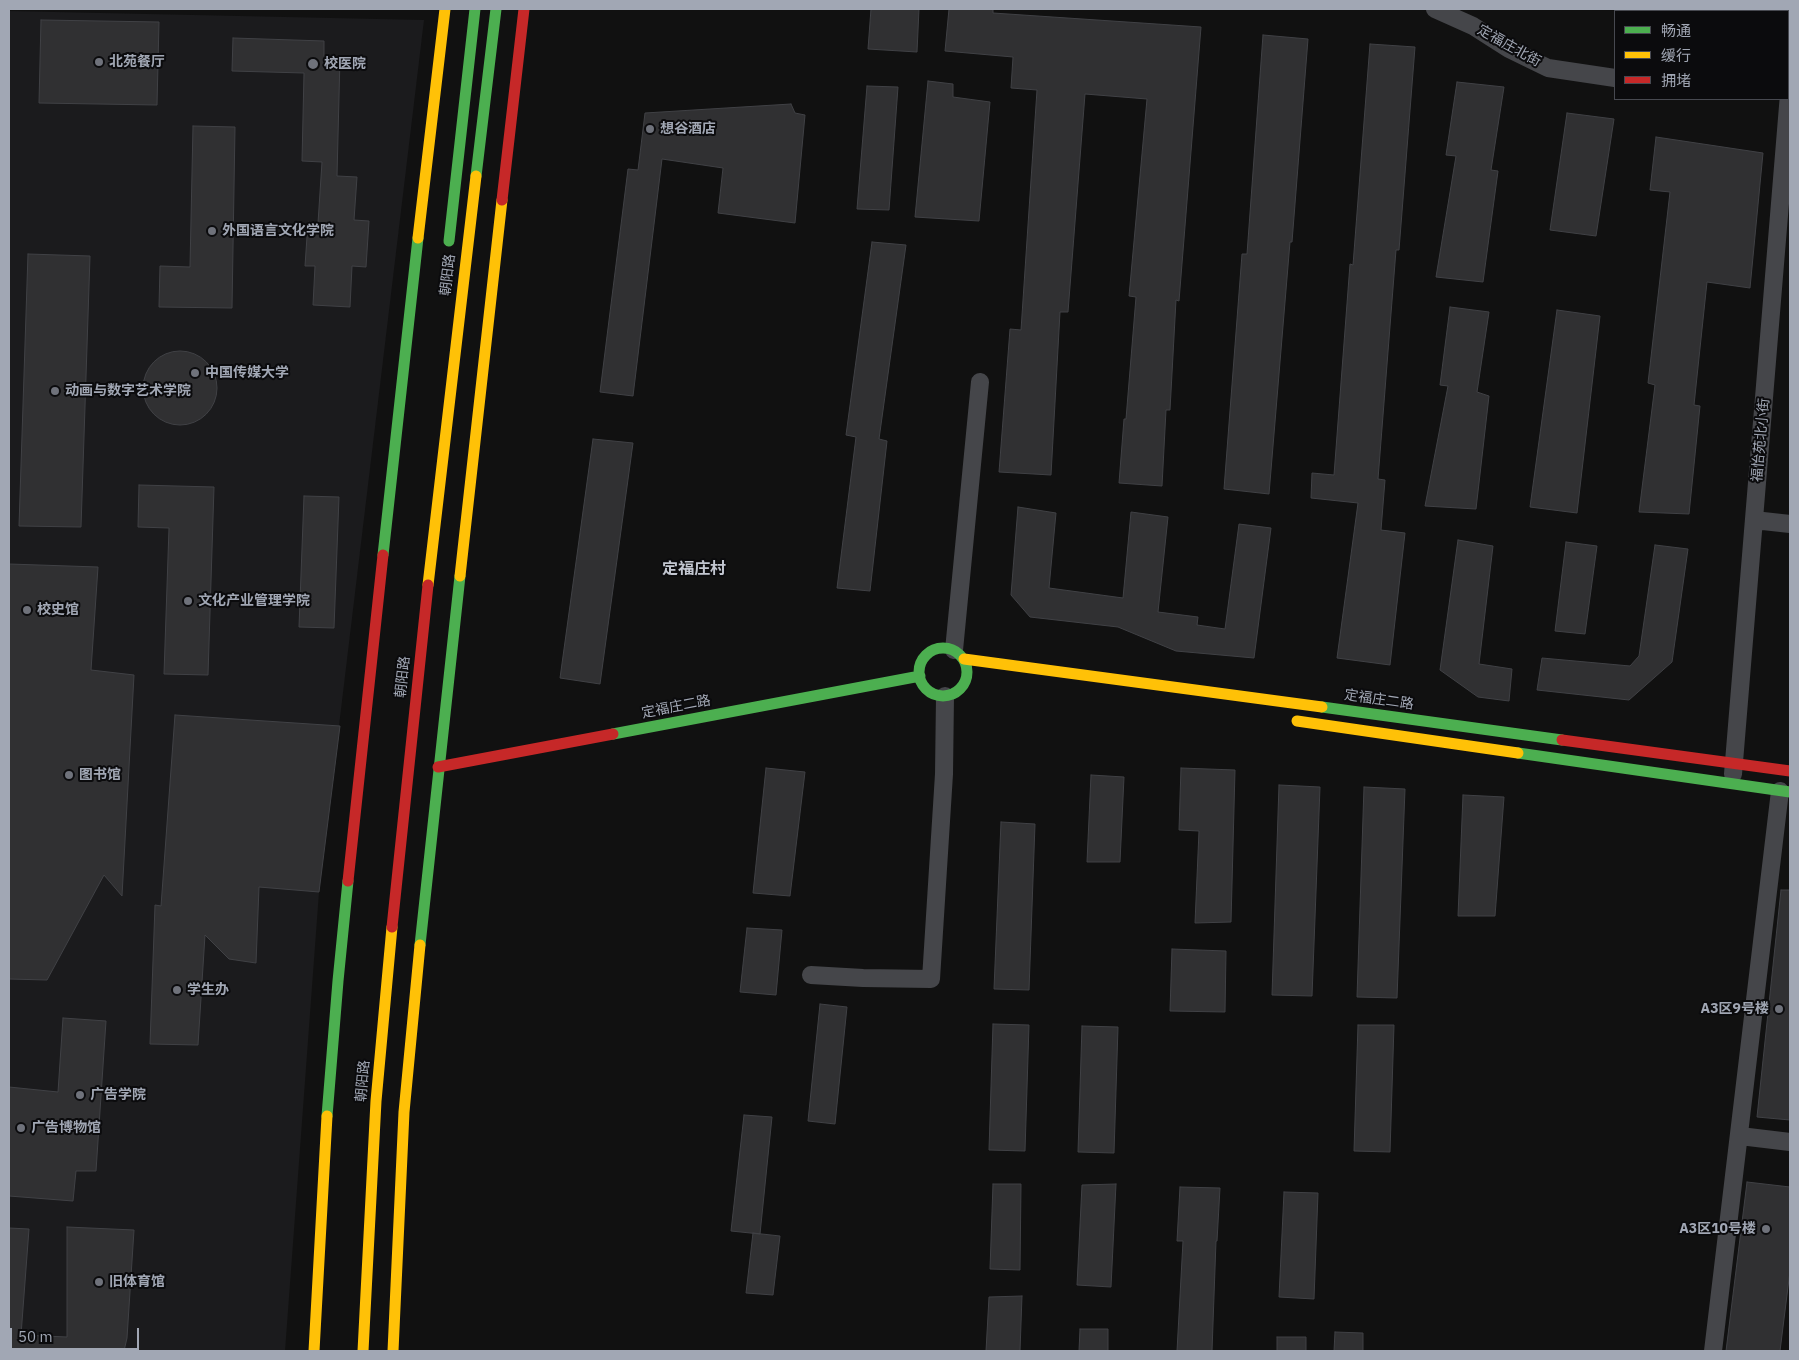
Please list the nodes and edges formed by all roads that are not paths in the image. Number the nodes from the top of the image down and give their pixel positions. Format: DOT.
graph roads {
  1 [pos="445,9"];
  2 [pos="475,9"];
  3 [pos="496,9"];
  4 [pos="524,9"];
  5 [pos="1435,9"];
  6 [pos="1614,78"];
  7 [pos="1789,100"];
  8 [pos="447,256"];
  9 [pos="980,382"];
  10 [pos="1754,520"];
  11 [pos="1790,524"];
  12 [pos="959,654"];
  13 [pos="920,676"];
  14 [pos="945,696"];
  15 [pos="1281,719"];
  16 [pos="1734,763"];
  17 [pos="438,767"];
  18 [pos="1790,771"];
  19 [pos="1732,785"];
  20 [pos="1785,792"];
  21 [pos="811,975"];
  22 [pos="1740,1136"];
  23 [pos="1790,1142"];
  24 [pos="314,1351"];
  25 [pos="363,1351"];
  26 [pos="393,1351"];
  27 [pos="1712,1351"];
  1 -- 24 [label="main road"];
  2 -- 8 [label="main road, 朝阳路"];
  3 -- 25 [label="main road, 朝阳路"];
  4 -- 17 [label="main road"];
  5 -- 6 [label="street, 定福庄北街"];
  7 -- 10 [label="street, 福怡苑北小街"];
  9 -- 12 [label="street"];
  10 -- 11 [label="street"];
  10 -- 16 [label="street, 福怡苑北小街"];
  12 -- 13 [label="main road, 定福庄二路"];
  12 -- 14 [label="main road"];
  12 -- 16 [label="main road, 定福庄二路"];
  13 -- 14 [label="main road"];
  13 -- 17 [label="main road, 定福庄二路"];
  14 -- 21 [label="street"];
  15 -- 19 [label="main road"];
  16 -- 18 [label="main road, 定福庄二路"];
  16 -- 19 [label="street, 福怡苑北小街"];
  17 -- 26 [label="main road"];
  19 -- 20 [label="main road"];
  20 -- 22 [label="street"];
  22 -- 23 [label="street"];
  22 -- 27 [label="street"];
}
